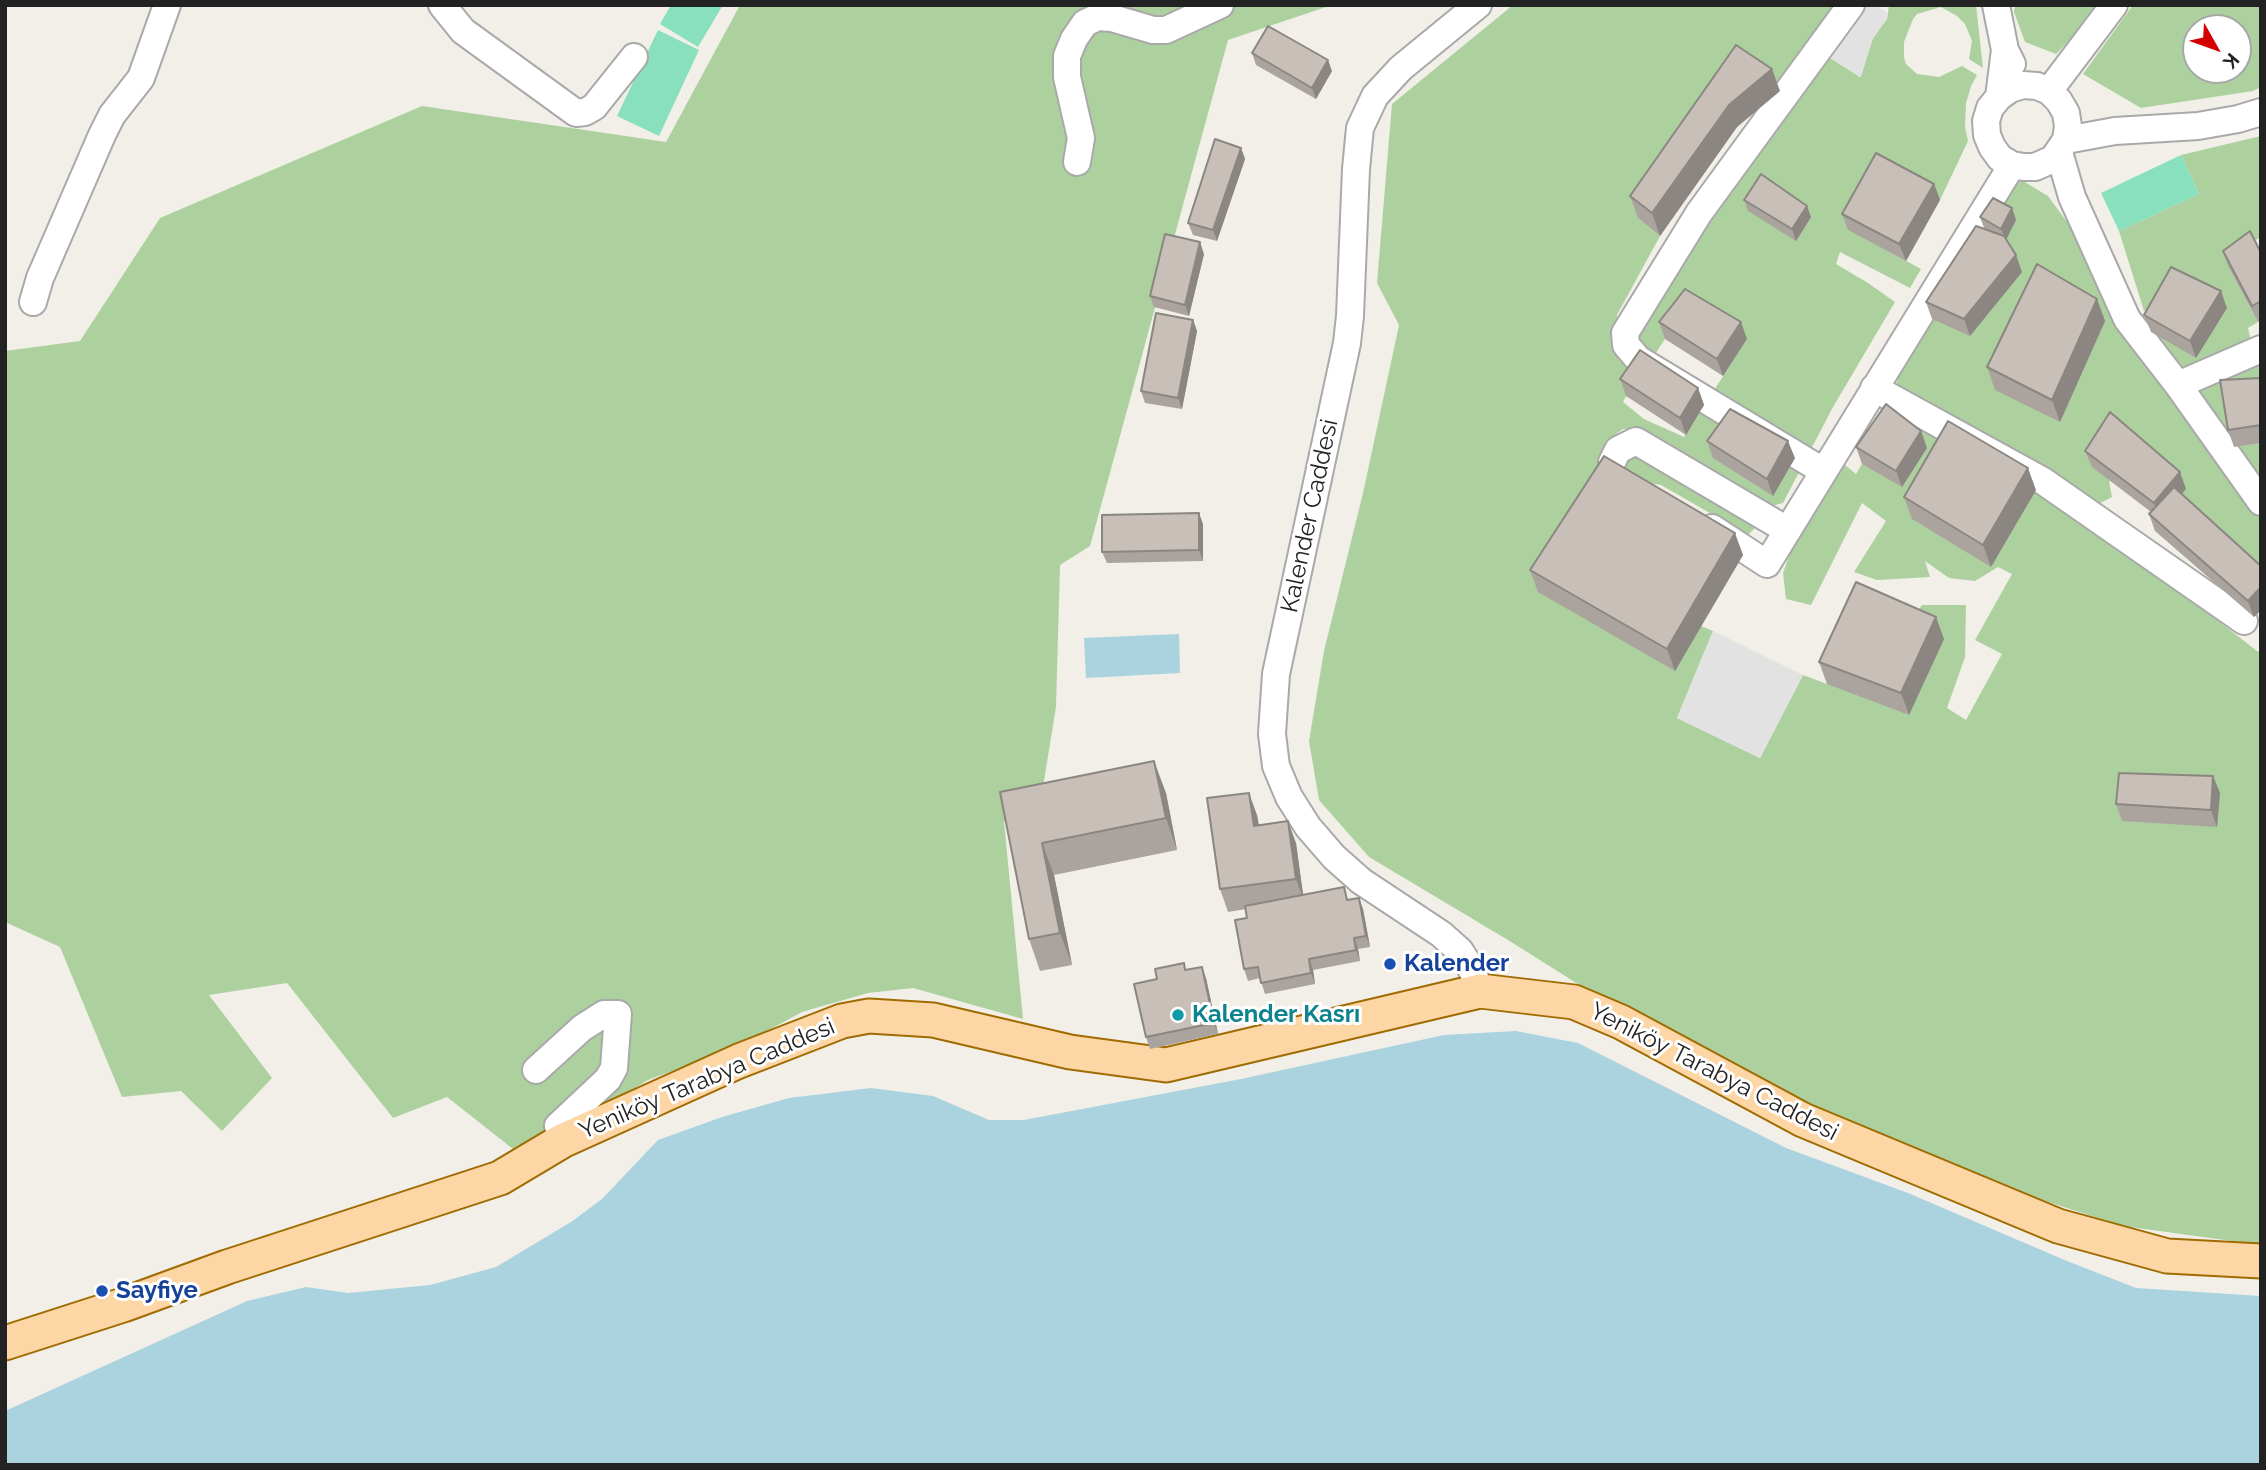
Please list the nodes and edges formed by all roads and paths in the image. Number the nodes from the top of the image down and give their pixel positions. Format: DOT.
graph roads {
  1 [pos="167,5"];
  2 [pos="442,5"];
  3 [pos="1220,5"];
  4 [pos="1478,5"];
  5 [pos="1851,5"];
  6 [pos="1996,5"];
  7 [pos="2114,5"];
  8 [pos="2005,50"];
  9 [pos="634,57"];
  10 [pos="2023,85"];
  11 [pos="2049,92"];
  12 [pos="1998,97"];
  13 [pos="2261,112"];
  14 [pos="2066,113"];
  15 [pos="2115,131"];
  16 [pos="2063,146"];
  17 [pos="1077,162"];
  18 [pos="2023,166"];
  19 [pos="2073,197"];
  20 [pos="33,302"];
  21 [pos="2261,349"];
  22 [pos="2178,385"];
  23 [pos="1874,388"];
  24 [pos="1612,462"];
  25 [pos="1823,471"];
  26 [pos="2261,502"];
  27 [pos="1688,512"];
  28 [pos="1787,530"];
  29 [pos="2244,621"];
  30 [pos="1480,991"];
  31 [pos="536,1070"];
  32 [pos="562,1141"];
  33 [pos="2261,1261"];
  34 [pos="5,1343"];
  1 -- 20 [label="street"];
  2 -- 9 [label="street"];
  3 -- 17 [label="street"];
  4 -- 30 [label="street, Kalender Caddesi"];
  5 -- 25 [label="street"];
  6 -- 8 [label="street"];
  7 -- 11 [label="street"];
  8 -- 10 [label="street"];
  8 -- 12 [label="street"];
  10 -- 11 [label="street"];
  10 -- 12 [label="street"];
  11 -- 14 [label="street"];
  12 -- 18 [label="street"];
  13 -- 15 [label="street"];
  14 -- 15 [label="street"];
  14 -- 16 [label="street"];
  15 -- 16 [label="street"];
  16 -- 18 [label="street"];
  16 -- 19 [label="street"];
  18 -- 19 [label="street"];
  18 -- 23 [label="street"];
  19 -- 22 [label="street"];
  21 -- 22 [label="street"];
  22 -- 26 [label="street"];
  23 -- 25 [label="street"];
  23 -- 29 [label="street"];
  24 -- 28 [label="street"];
  25 -- 28 [label="street"];
  27 -- 28 [label="street"];
  30 -- 32 [label="main road, Yeniköy Tarabya Caddesi"];
  30 -- 33 [label="main road, Yeniköy Tarabya Caddesi"];
  31 -- 32 [label="street"];
  32 -- 34 [label="main road, Yeniköy Tarabya Caddesi"];
}
